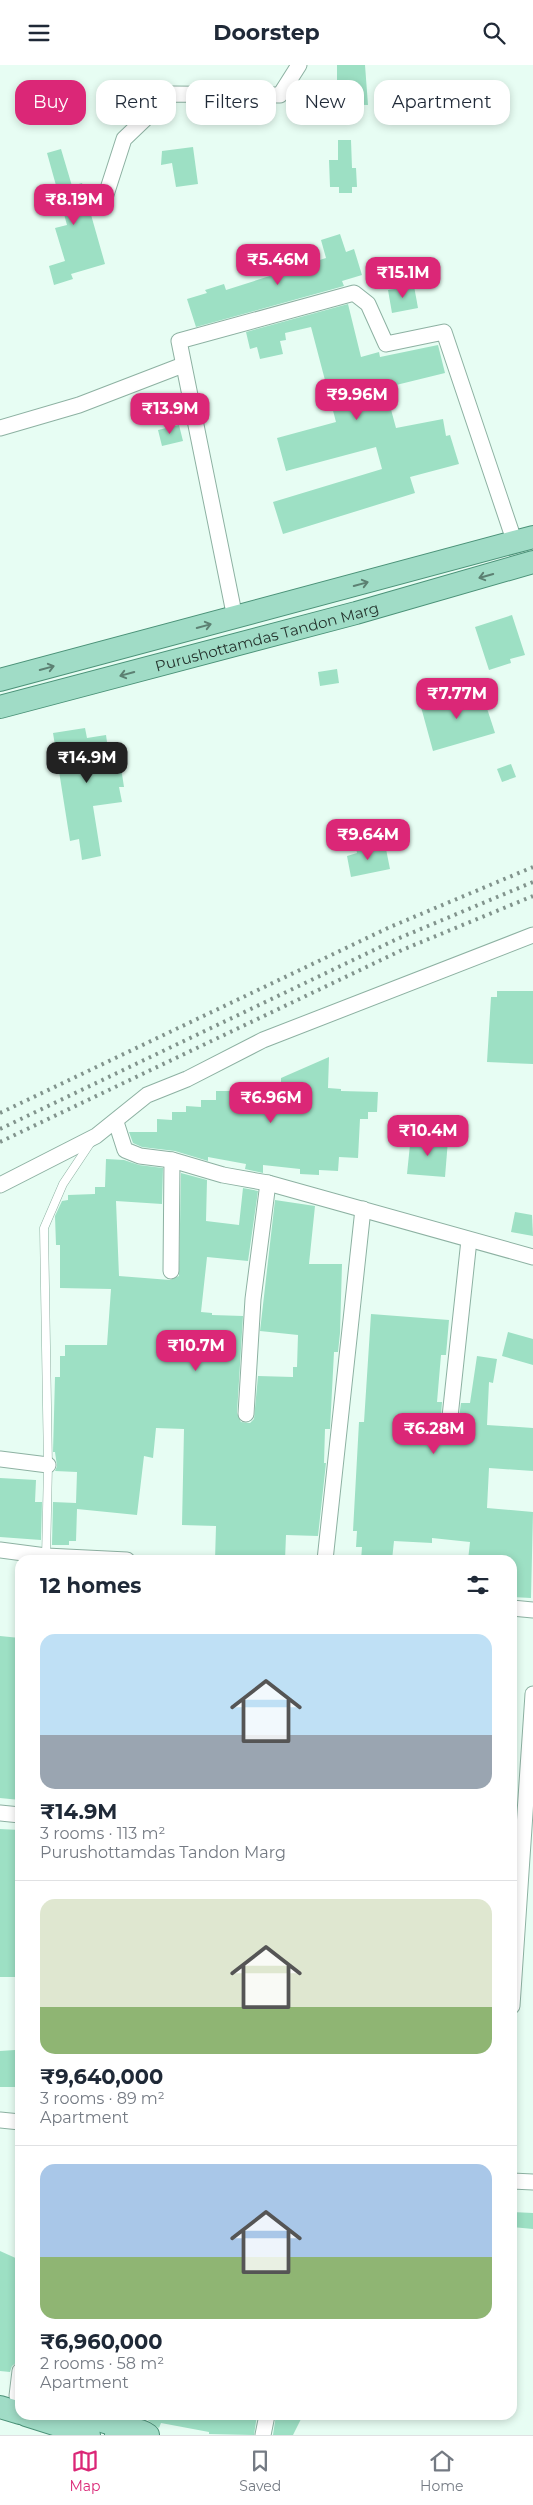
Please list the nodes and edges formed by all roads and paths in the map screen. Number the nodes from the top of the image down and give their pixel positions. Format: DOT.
graph roads {
  1 [pos="298,65"];
  2 [pos="104,201"];
  3 [pos="183,365"];
  4 [pos="0,428"];
  5 [pos="524,540"];
  6 [pos="533,562"];
  7 [pos="235,618"];
  8 [pos="0,680"];
  9 [pos="0,707"];
  10 [pos="533,935"];
  11 [pos="116,1122"];
  12 [pos="96,1136"];
  13 [pos="172,1159"];
  14 [pos="268,1183"];
  15 [pos="0,1185"];
  16 [pos="363,1209"];
  17 [pos="469,1240"];
  18 [pos="533,1257"];
  19 [pos="171,1271"];
  20 [pos="246,1414"];
  21 [pos="449,1426"];
  22 [pos="0,1459"];
  23 [pos="48,1465"];
  24 [pos="0,1550"];
  25 [pos="29,1555"];
  26 [pos="46,1555"];
  27 [pos="326,1555"];
  28 [pos="517,1609"];
  29 [pos="533,1611"];
  30 [pos="533,1694"];
  31 [pos="0,1813"];
  32 [pos="15,1814"];
  33 [pos="522,1887"];
  34 [pos="517,1946"];
  35 [pos="0,2120"];
  36 [pos="15,2122"];
  37 [pos="517,2181"];
  38 [pos="533,2182"];
  39 [pos="54,2420"];
  40 [pos="95,2420"];
  41 [pos="266,2420"];
  42 [pos="131,2433"];
  43 [pos="89,2435"];
  44 [pos="263,2435"];
  1 -- 2 [label="street"];
  3 -- 4 [label="street"];
  3 -- 5 [label="street"];
  3 -- 7 [label="street"];
  7 -- 5 [label="main road, one-way"];
  6 -- 9 [label="main road, Purushottamdas Tandon Marg, one-way"];
  8 -- 7 [label="main road, one-way"];
  10 -- 11 [label="street"];
  11 -- 12 [label="street"];
  11 -- 13 [label="street"];
  12 -- 15 [label="street"];
  12 -- 23 [label="lane"];
  13 -- 14 [label="street"];
  13 -- 19 [label="street"];
  14 -- 16 [label="street"];
  14 -- 20 [label="street"];
  16 -- 17 [label="street"];
  16 -- 27 [label="street"];
  17 -- 18 [label="street"];
  17 -- 21 [label="street"];
  22 -- 23 [label="street"];
  23 -- 26 [label="lane"];
  24 -- 25 [label="street"];
  28 -- 29 [label="street"];
  30 -- 33 [label="street"];
  31 -- 32 [label="street"];
  33 -- 34 [label="street"];
  35 -- 36 [label="street"];
  37 -- 38 [label="street"];
  39 -- 43 [label="main road"];
  40 -- 42 [label="main road"];
  41 -- 44 [label="street"];
}
